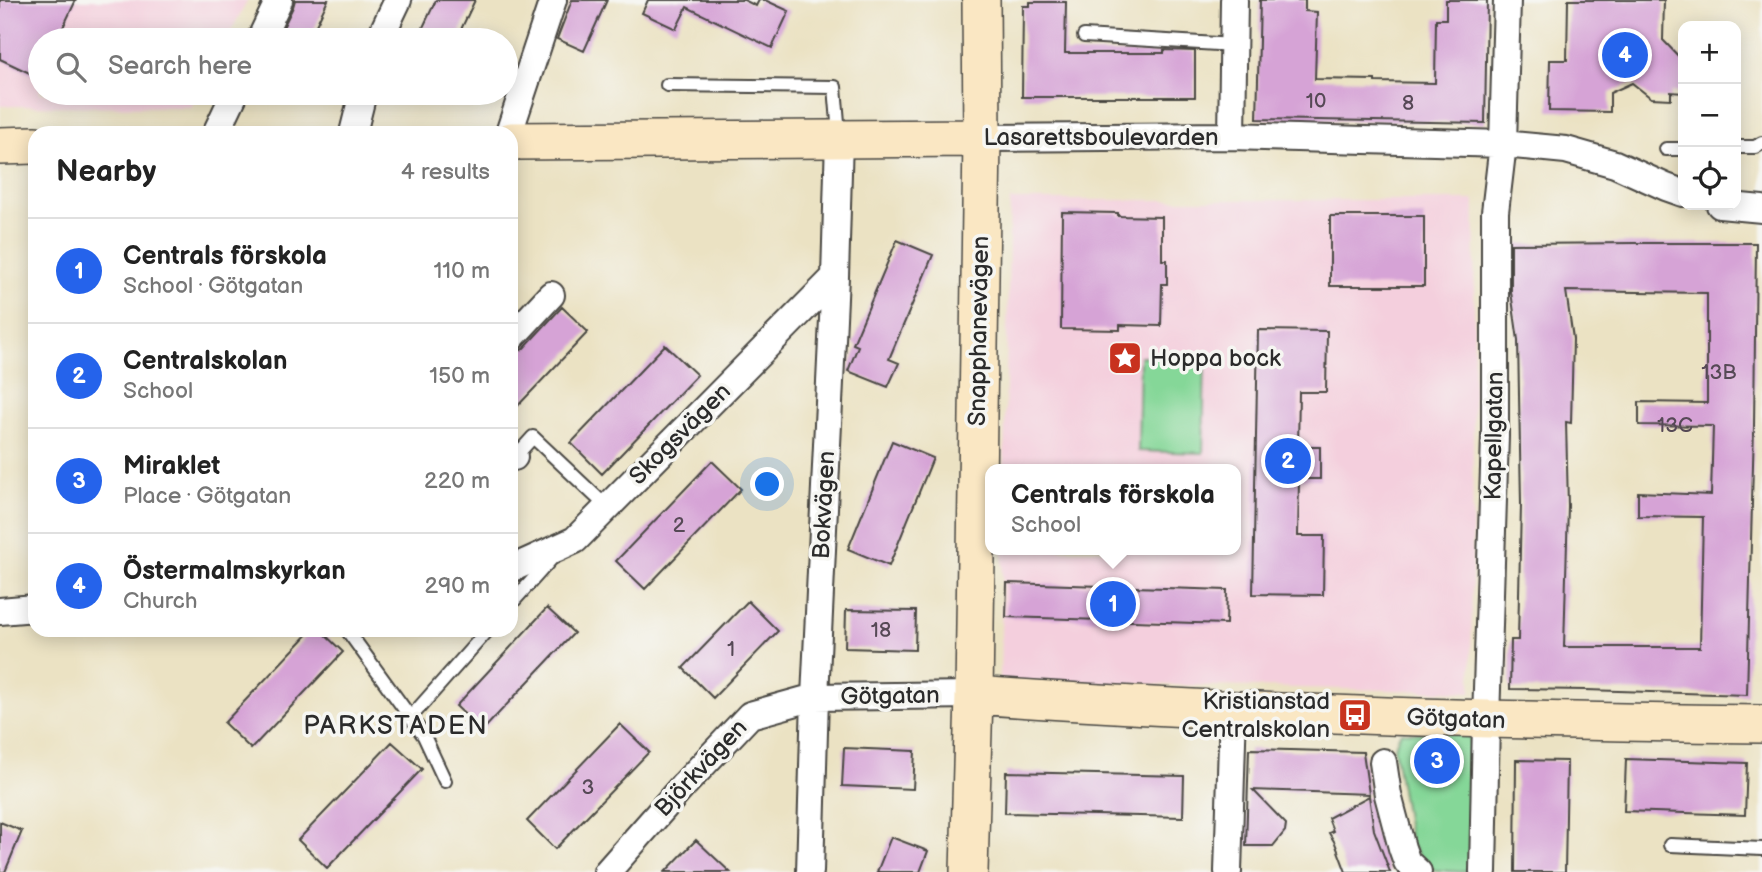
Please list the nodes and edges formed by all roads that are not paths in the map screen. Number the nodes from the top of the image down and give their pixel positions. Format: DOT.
graph roads {
  1 [pos="279,0"];
  2 [pos="398,0"];
  3 [pos="553,0"];
  4 [pos="981,0"];
  5 [pos="1234,0"];
  6 [pos="1507,0"];
  7 [pos="266,28"];
  8 [pos="385,28"];
  9 [pos="1084,36"];
  10 [pos="1234,45"];
  11 [pos="667,85"];
  12 [pos="229,105"];
  13 [pos="360,105"];
  14 [pos="219,126"];
  15 [pos="355,126"];
  16 [pos="511,126"];
  17 [pos="1232,136"];
  18 [pos="839,138"];
  19 [pos="982,138"];
  20 [pos="518,141"];
  21 [pos="1762,143"];
  22 [pos="1503,144"];
  23 [pos="28,145"];
  24 [pos="0,146"];
  25 [pos="1741,147"];
  26 [pos="1666,149"];
  27 [pos="1678,149"];
  28 [pos="1678,190"];
  29 [pos="1741,207"];
  30 [pos="1762,209"];
  31 [pos="835,278"];
  32 [pos="551,295"];
  33 [pos="518,330"];
  34 [pos="518,452"];
  35 [pos="607,507"];
  36 [pos="563,545"];
  37 [pos="518,566"];
  38 [pos="518,596"];
  39 [pos="28,609"];
  40 [pos="0,611"];
  41 [pos="352,637"];
  42 [pos="482,637"];
  43 [pos="974,695"];
  44 [pos="816,697"];
  45 [pos="1233,709"];
  46 [pos="410,718"];
  47 [pos="1486,720"];
  48 [pos="1762,724"];
  49 [pos="1383,761"];
  50 [pos="445,781"];
  51 [pos="1670,845"];
  52 [pos="1762,849"];
  53 [pos="607,872"];
  54 [pos="810,872"];
  55 [pos="969,872"];
  56 [pos="1228,872"];
  57 [pos="1419,872"];
  58 [pos="1483,872"];
  1 -- 7 [label="street"];
  2 -- 8 [label="street"];
  3 -- 16 [label="street"];
  4 -- 19 [label="street, Snapphanevägen"];
  5 -- 10 [label="street"];
  6 -- 22 [label="street, Kapellgatan"];
  9 -- 10 [label="lane"];
  10 -- 17 [label="street"];
  11 -- 18 [label="lane"];
  12 -- 14 [label="street"];
  13 -- 15 [label="street"];
  17 -- 19 [label="street, Lasarettsboulevarden"];
  17 -- 22 [label="street, Lasarettsboulevarden"];
  18 -- 19 [label="street, Lasarettsboulevarden"];
  18 -- 20 [label="street, Lasarettsboulevarden"];
  18 -- 31 [label="street, Bokvägen"];
  19 -- 43 [label="street, Snapphanevägen"];
  21 -- 25 [label="lane"];
  22 -- 28 [label="street, Lasarettsboulevarden"];
  22 -- 47 [label="street, Kapellgatan"];
  23 -- 24 [label="street"];
  26 -- 27 [label="lane"];
  29 -- 30 [label="street"];
  31 -- 35 [label="street, Skogsvägen"];
  31 -- 44 [label="street, Bokvägen"];
  32 -- 33 [label="street"];
  34 -- 35 [label="lane"];
  35 -- 36 [label="street, Skogsvägen"];
  36 -- 37 [label="street, Skogsvägen"];
  36 -- 38 [label="lane"];
  39 -- 40 [label="street"];
  41 -- 46 [label="lane"];
  42 -- 46 [label="lane"];
  43 -- 44 [label="street, Götgatan"];
  43 -- 45 [label="street, Götgatan"];
  43 -- 55 [label="street, Snapphanevägen"];
  44 -- 53 [label="street, Björkvägen"];
  44 -- 54 [label="street, Bokvägen"];
  45 -- 47 [label="street, Götgatan"];
  45 -- 56 [label="street"];
  46 -- 50 [label="lane"];
  47 -- 48 [label="street, Götgatan"];
  47 -- 58 [label="street, Kapellgatan"];
  49 -- 57 [label="street"];
  51 -- 52 [label="lane"];
}
